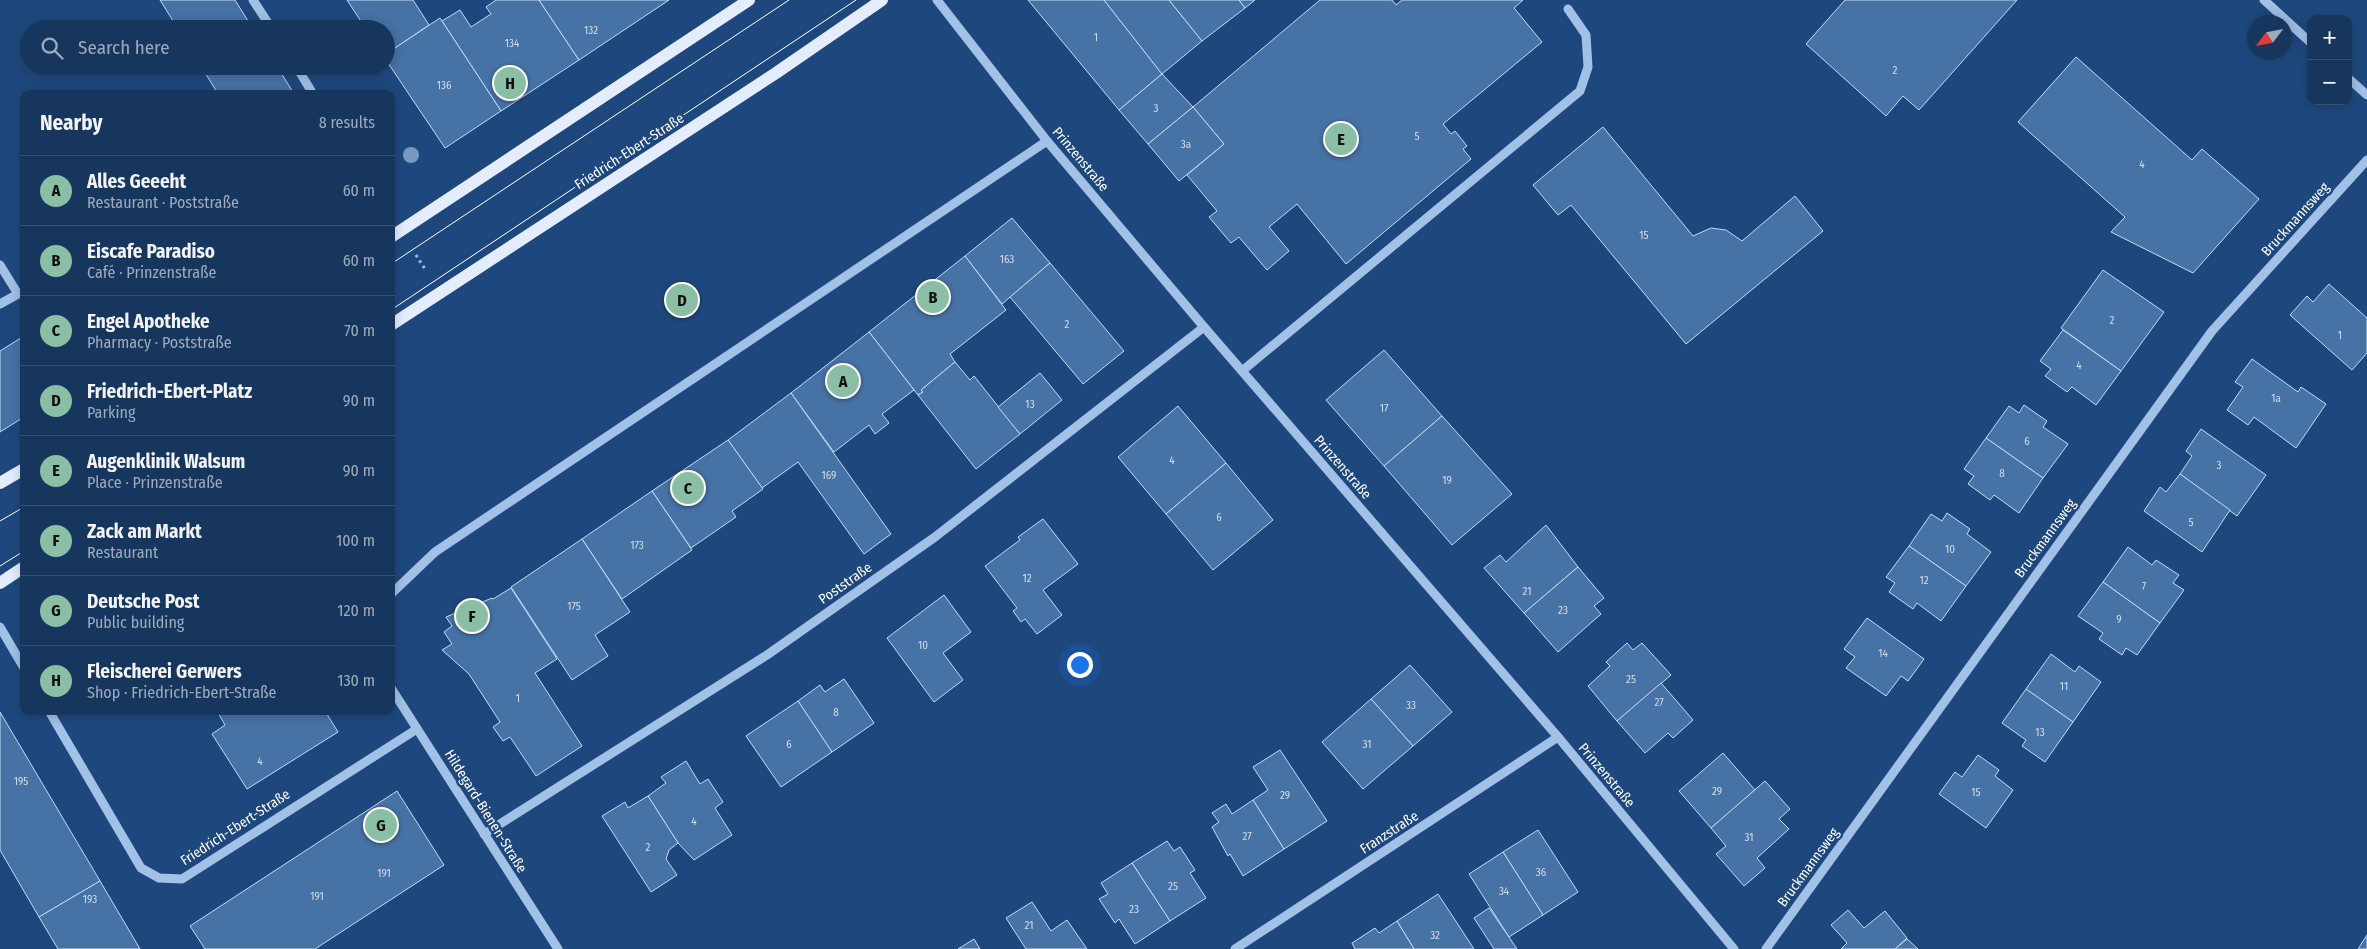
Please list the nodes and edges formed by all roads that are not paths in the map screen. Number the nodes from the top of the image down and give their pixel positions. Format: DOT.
graph roads {
  1 [pos="254,0"];
  2 [pos="749,0"];
  3 [pos="882,0"];
  4 [pos="937,0"];
  5 [pos="2264,0"];
  6 [pos="1568,10"];
  7 [pos="266,20"];
  8 [pos="2307,39"];
  9 [pos="301,75"];
  10 [pos="2352,82"];
  11 [pos="311,90"];
  12 [pos="2367,95"];
  13 [pos="1047,141"];
  14 [pos="2367,160"];
  15 [pos="396,234"];
  16 [pos="0,265"];
  17 [pos="0,304"];
  18 [pos="395,322"];
  19 [pos="1204,327"];
  20 [pos="1242,371"];
  21 [pos="20,471"];
  22 [pos="0,483"];
  23 [pos="20,570"];
  24 [pos="0,582"];
  25 [pos="395,590"];
  26 [pos="0,627"];
  27 [pos="20,661"];
  28 [pos="395,694"];
  29 [pos="51,715"];
  30 [pos="418,729"];
  31 [pos="1558,737"];
  32 [pos="484,834"];
  33 [pos="558,949"];
  34 [pos="1235,949"];
  35 [pos="1734,949"];
  36 [pos="1766,949"];
  1 -- 7 [label="street"];
  2 -- 15 [label="main road"];
  3 -- 18 [label="main road, Friedrich-Ebert-Straße"];
  4 -- 13 [label="street, Prinzenstraße"];
  5 -- 8 [label="street"];
  6 -- 20 [label="street"];
  9 -- 11 [label="street"];
  10 -- 12 [label="street"];
  13 -- 19 [label="street, Prinzenstraße"];
  13 -- 25 [label="street"];
  14 -- 36 [label="street, Bruckmannsweg"];
  16 -- 17 [label="street"];
  19 -- 20 [label="street, Prinzenstraße"];
  19 -- 32 [label="street, Poststraße"];
  20 -- 31 [label="street, Prinzenstraße"];
  21 -- 22 [label="main road"];
  23 -- 24 [label="main road"];
  26 -- 27 [label="street"];
  28 -- 30 [label="street, Hildegard-Bienen-Straße"];
  29 -- 30 [label="street, Friedrich-Ebert-Straße"];
  30 -- 32 [label="street, Hildegard-Bienen-Straße"];
  31 -- 34 [label="street, Franzstraße"];
  31 -- 35 [label="street, Prinzenstraße"];
  32 -- 33 [label="street, Hildegard-Bienen-Straße"];
}
